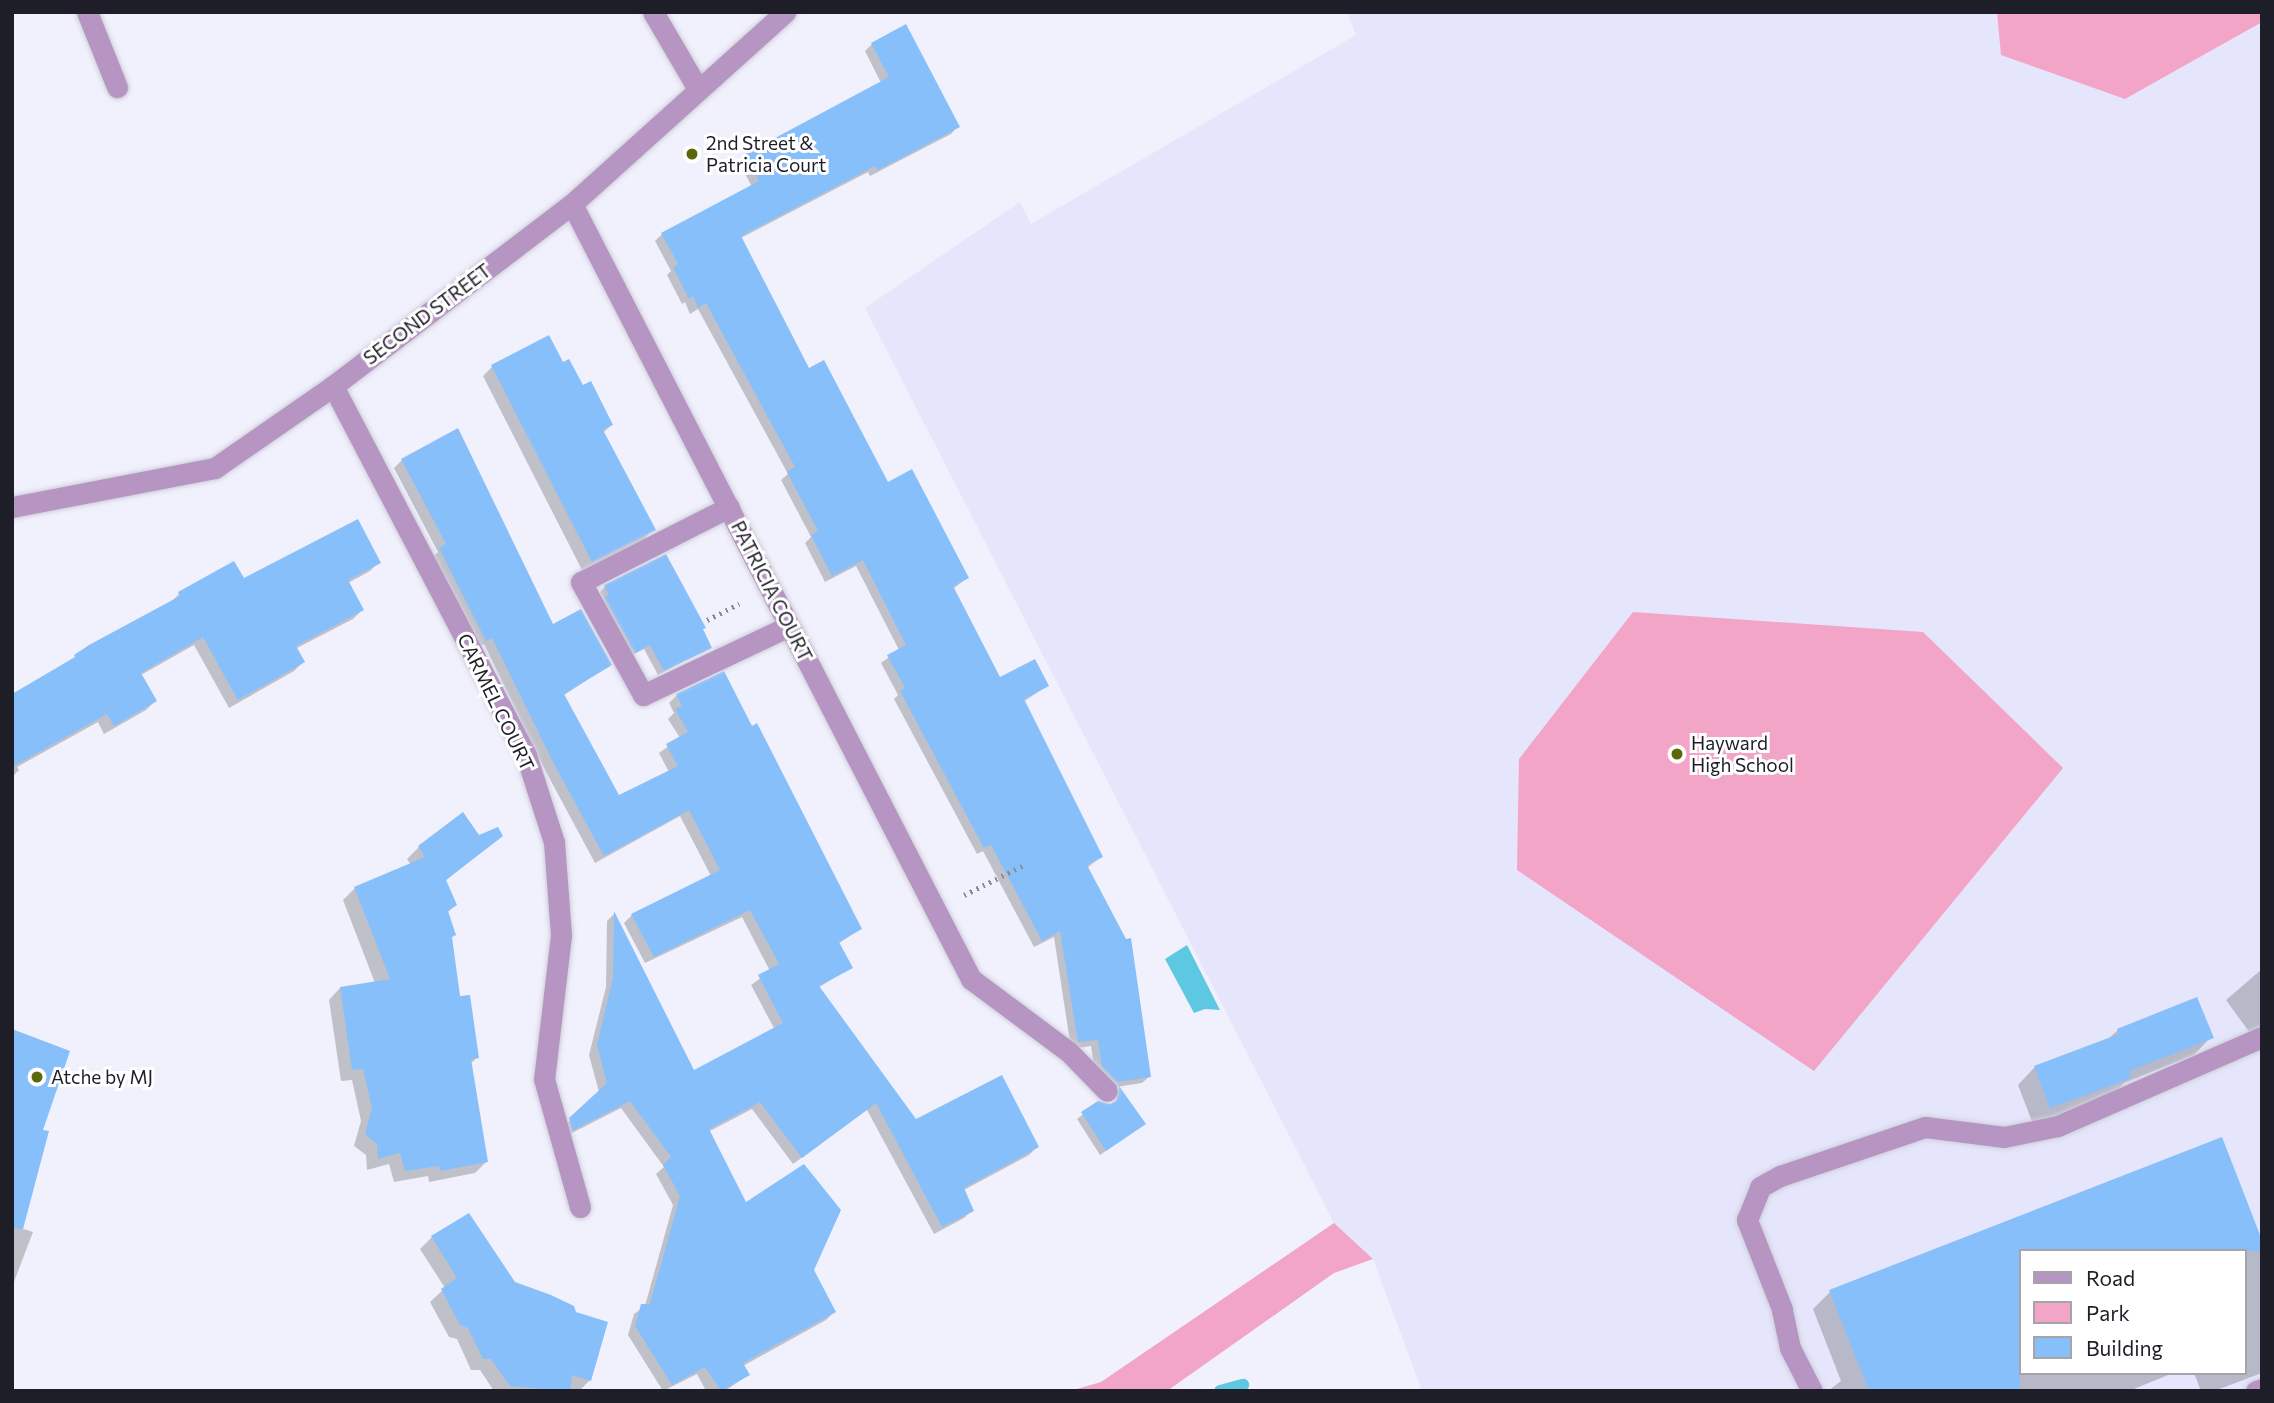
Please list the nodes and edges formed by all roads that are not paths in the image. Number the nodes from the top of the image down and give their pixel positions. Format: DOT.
graph roads {
  1 [pos="87,12"];
  2 [pos="653,12"];
  3 [pos="785,12"];
  4 [pos="117,87"];
  5 [pos="698,89"];
  6 [pos="572,204"];
  7 [pos="333,386"];
  8 [pos="12,507"];
  9 [pos="729,507"];
  10 [pos="789,626"];
  11 [pos="2262,1037"];
  12 [pos="1107,1091"];
  13 [pos="580,1207"];
  14 [pos="2262,1389"];
  15 [pos="1812,1391"];
  16 [pos="2256,1391"];
  1 -- 4 [label="street"];
  2 -- 5 [label="street"];
  3 -- 5 [label="street, SECOND STREET"];
  5 -- 6 [label="street, SECOND STREET"];
  6 -- 7 [label="street, SECOND STREET"];
  6 -- 9 [label="street, PATRICIA COURT"];
  7 -- 8 [label="street, SECOND STREET"];
  7 -- 13 [label="street, CARMEL COURT"];
  9 -- 10 [label="street, PATRICIA COURT"];
  9 -- 10 [label="street"];
  10 -- 12 [label="street, PATRICIA COURT"];
  11 -- 15 [label="street"];
  14 -- 16 [label="street"];
}
